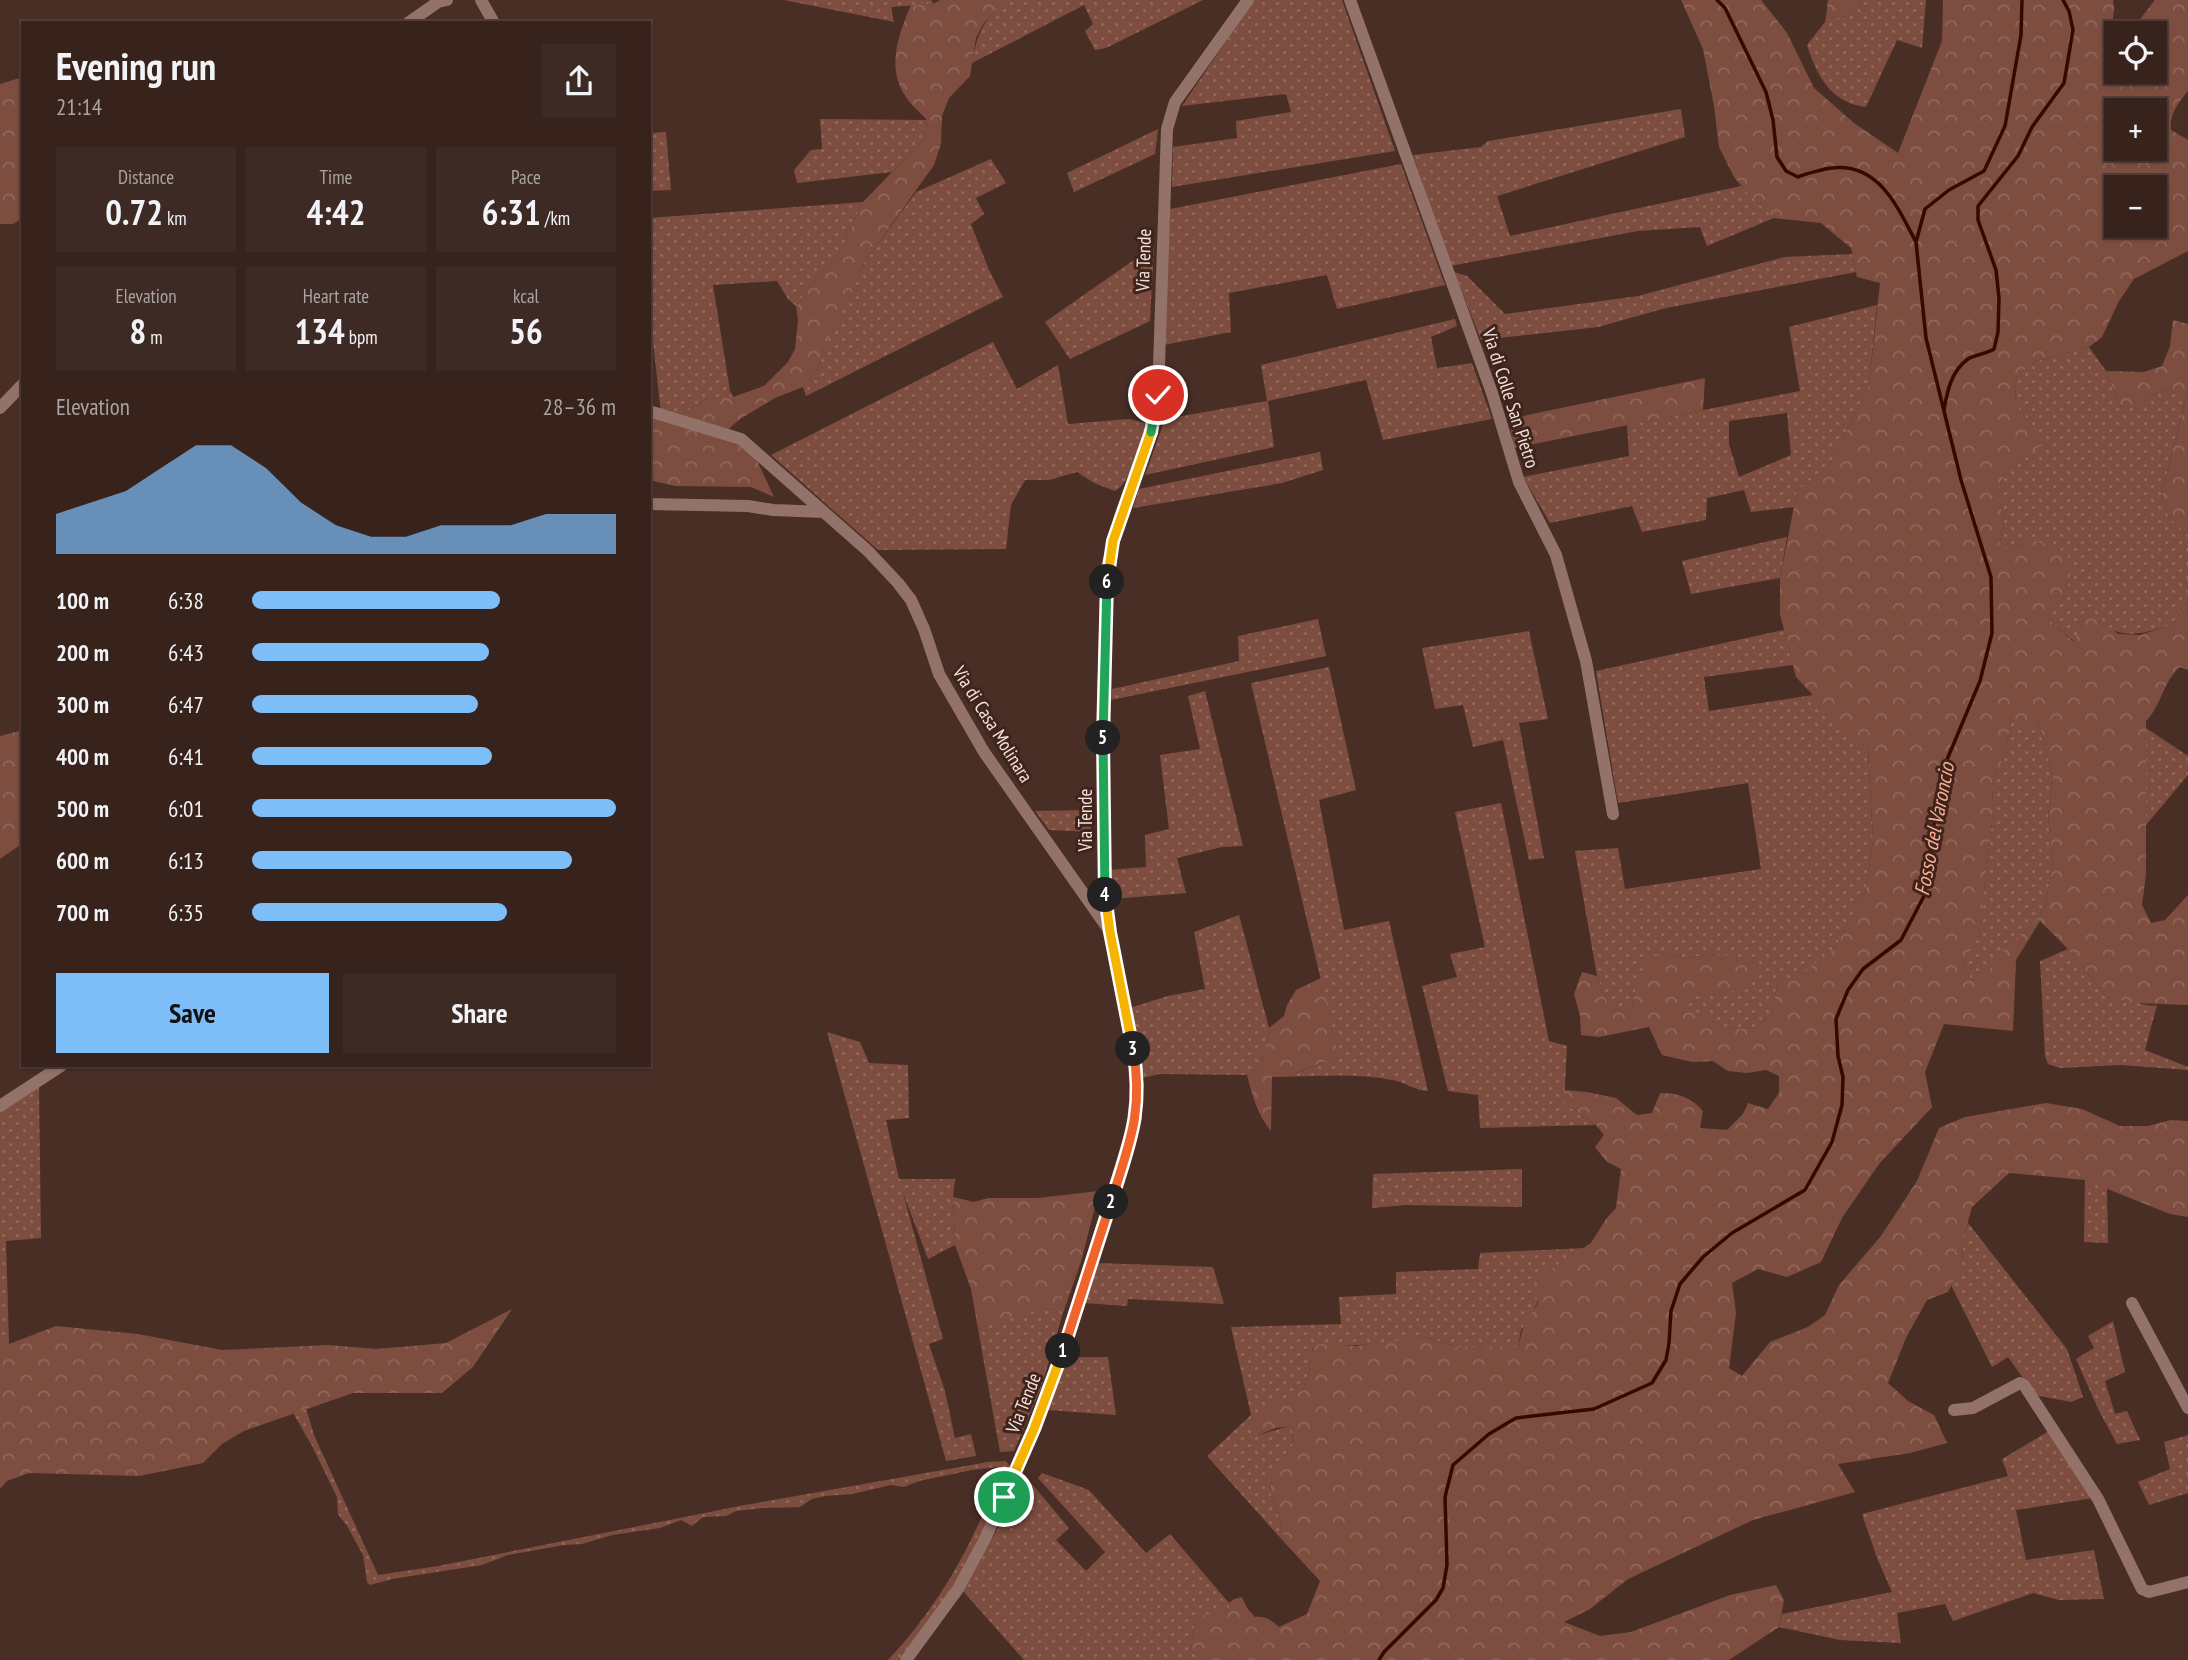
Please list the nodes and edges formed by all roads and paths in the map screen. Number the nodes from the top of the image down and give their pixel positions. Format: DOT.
graph roads {
  1 [pos="447,0"];
  2 [pos="481,0"];
  3 [pos="1248,0"];
  4 [pos="1350,0"];
  5 [pos="411,21"];
  6 [pos="493,21"];
  7 [pos="21,386"];
  8 [pos="0,408"];
  9 [pos="651,412"];
  10 [pos="651,505"];
  11 [pos="824,512"];
  12 [pos="1613,814"];
  13 [pos="1110,932"];
  14 [pos="59,1067"];
  15 [pos="0,1106"];
  16 [pos="2132,1303"];
  17 [pos="2188,1408"];
  18 [pos="1954,1410"];
  19 [pos="2188,1581"];
  20 [pos="906,1660"];
  1 -- 5 [label="street"];
  2 -- 6 [label="street"];
  3 -- 13 [label="street, Via Tende"];
  4 -- 12 [label="street, Via di Colle San Pietro"];
  7 -- 8 [label="street"];
  9 -- 11 [label="street, Via di Casa Molinara"];
  10 -- 11 [label="street"];
  11 -- 13 [label="street, Via di Casa Molinara"];
  13 -- 20 [label="street, Via Tende"];
  14 -- 15 [label="street"];
  16 -- 17 [label="street"];
  18 -- 19 [label="street"];
}
